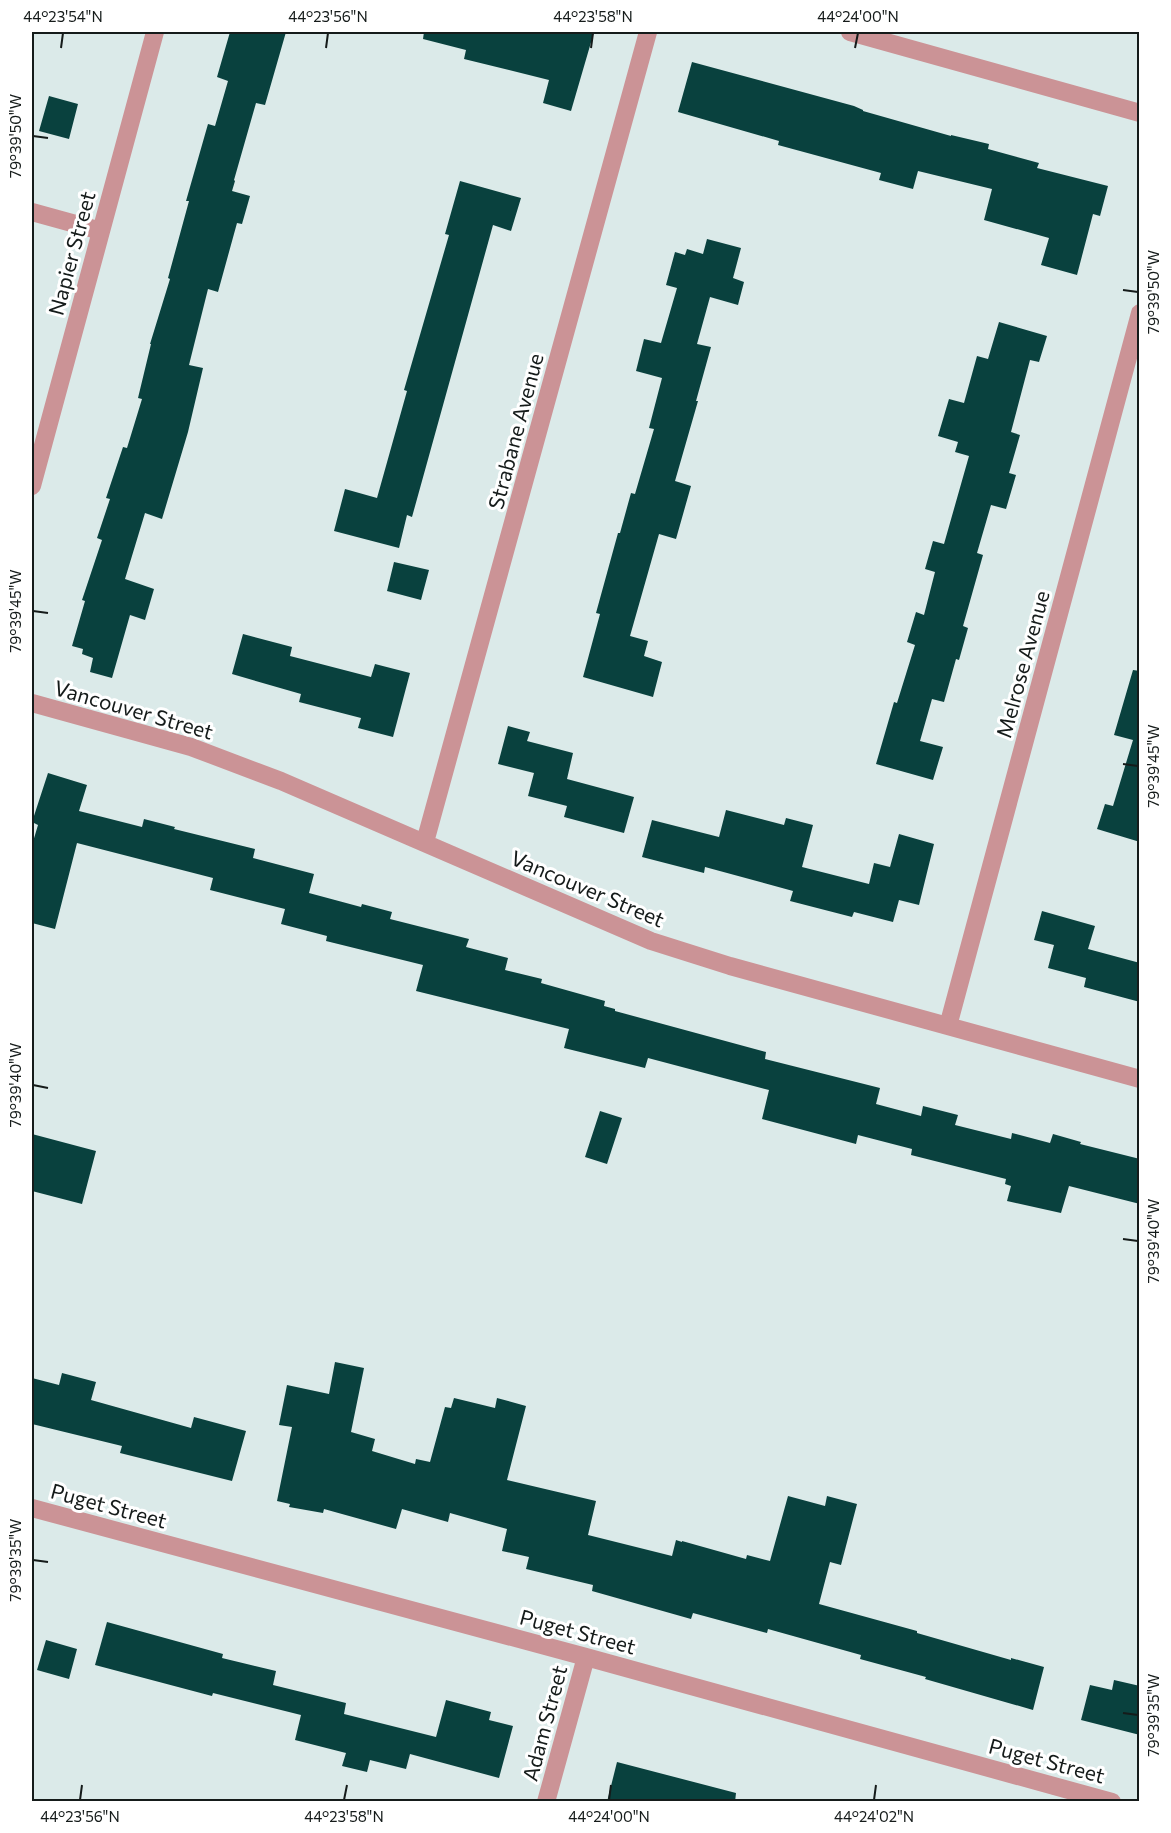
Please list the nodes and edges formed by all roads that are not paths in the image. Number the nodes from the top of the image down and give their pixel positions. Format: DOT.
graph roads {
  1 [pos="155,32"];
  2 [pos="648,32"];
  3 [pos="850,32"];
  4 [pos="1140,113"];
  5 [pos="32,212"];
  6 [pos="101,231"];
  7 [pos="1140,313"];
  8 [pos="32,486"];
  9 [pos="32,703"];
  10 [pos="424,842"];
  11 [pos="948,1026"];
  12 [pos="1140,1079"];
  13 [pos="32,1508"];
  14 [pos="586,1657"];
  15 [pos="546,1802"];
  16 [pos="1112,1802"];
  1 -- 6 [label="street, Napier Street"];
  2 -- 10 [label="street, Strabane Avenue"];
  3 -- 4 [label="street"];
  5 -- 6 [label="street"];
  6 -- 8 [label="street, Napier Street"];
  7 -- 11 [label="street, Melrose Avenue"];
  9 -- 10 [label="street, Vancouver Street"];
  10 -- 11 [label="street, Vancouver Street"];
  11 -- 12 [label="street, Vancouver Street"];
  13 -- 14 [label="street, Puget Street"];
  14 -- 15 [label="street, Adam Street"];
  14 -- 16 [label="street, Puget Street"];
}
